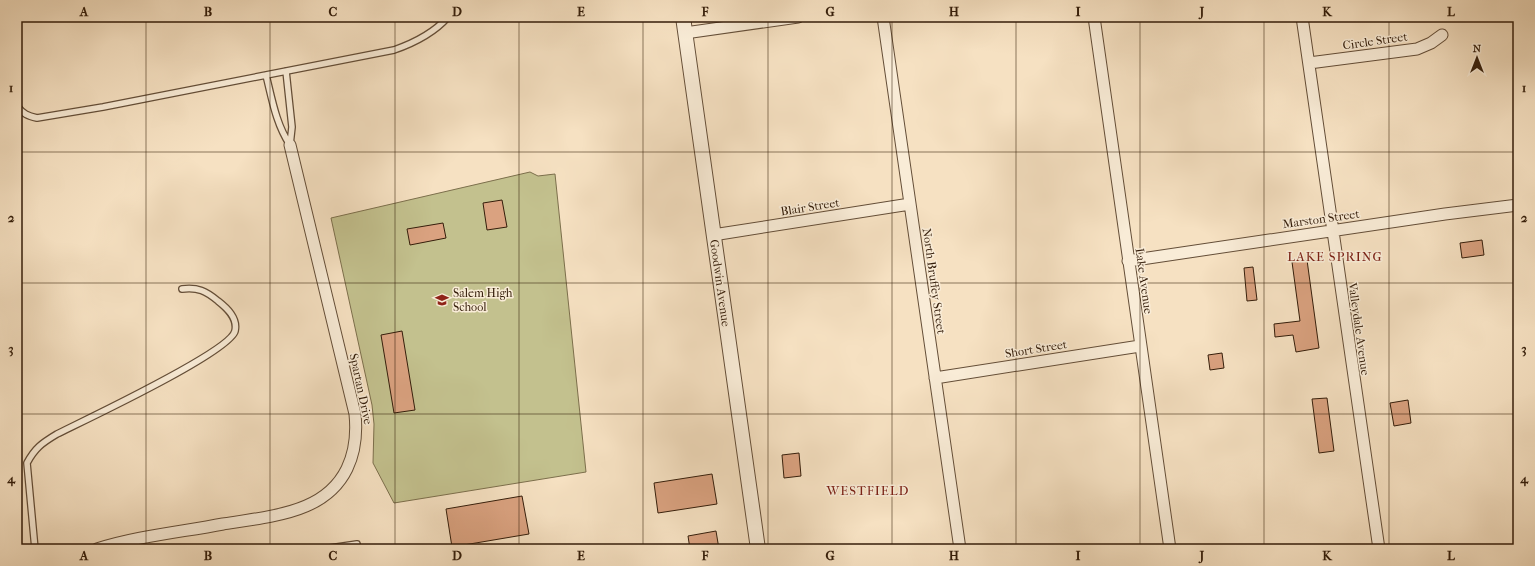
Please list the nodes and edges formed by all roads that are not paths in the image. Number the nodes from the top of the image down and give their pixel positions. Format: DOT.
graph roads {
  1 [pos="448,17"];
  2 [pos="683,17"];
  3 [pos="798,17"];
  4 [pos="883,17"];
  5 [pos="1094,17"];
  6 [pos="1302,17"];
  7 [pos="685,33"];
  8 [pos="1442,35"];
  9 [pos="1309,63"];
  10 [pos="286,71"];
  11 [pos="266,75"];
  12 [pos="17,106"];
  13 [pos="290,145"];
  14 [pos="910,204"];
  15 [pos="1518,205"];
  16 [pos="1333,231"];
  17 [pos="713,235"];
  18 [pos="1128,261"];
  19 [pos="182,289"];
  20 [pos="1140,346"];
  21 [pos="935,378"];
  22 [pos="35,549"];
  23 [pos="97,549"];
  24 [pos="323,549"];
  25 [pos="357,549"];
  26 [pos="758,549"];
  27 [pos="960,549"];
  28 [pos="1170,549"];
  29 [pos="1379,549"];
  1 -- 10 [label="lane"];
  2 -- 7 [label="street, Goodwin Avenue"];
  3 -- 7 [label="street"];
  4 -- 14 [label="street, North Bruffey Street"];
  5 -- 18 [label="street, Lake Avenue"];
  6 -- 9 [label="street, Valleydale Avenue"];
  7 -- 17 [label="street, Goodwin Avenue"];
  8 -- 9 [label="street, Circle Street"];
  9 -- 16 [label="street, Valleydale Avenue"];
  10 -- 11 [label="lane"];
  10 -- 13 [label="lane"];
  11 -- 12 [label="lane"];
  11 -- 13 [label="lane"];
  13 -- 23 [label="street, Spartan Drive"];
  14 -- 17 [label="street, Blair Street"];
  14 -- 21 [label="street, North Bruffey Street"];
  15 -- 16 [label="street, Marston Street"];
  16 -- 18 [label="street, Marston Street"];
  16 -- 29 [label="street, Valleydale Avenue"];
  17 -- 26 [label="street, Goodwin Avenue"];
  18 -- 20 [label="street, Lake Avenue"];
  19 -- 22 [label="lane"];
  20 -- 21 [label="street, Short Street"];
  20 -- 28 [label="street, Lake Avenue"];
  21 -- 27 [label="street, North Bruffey Street"];
  24 -- 25 [label="lane"];
}
